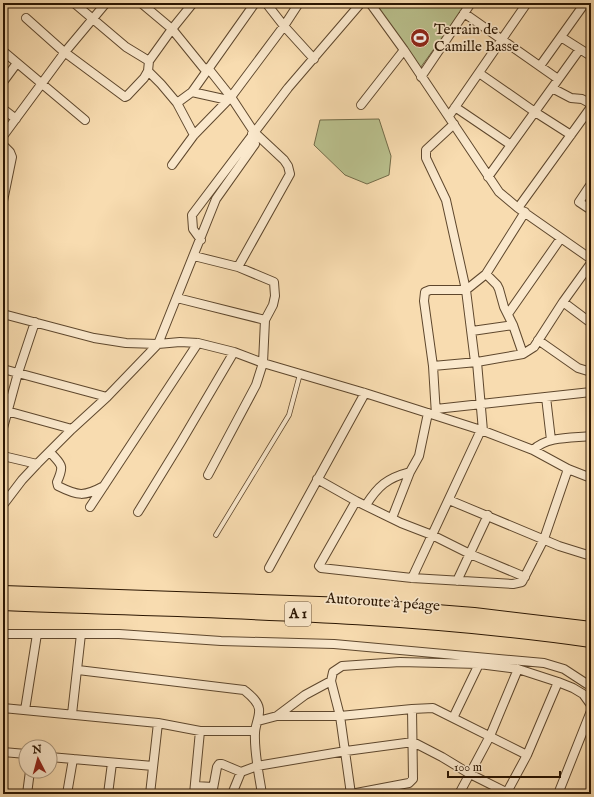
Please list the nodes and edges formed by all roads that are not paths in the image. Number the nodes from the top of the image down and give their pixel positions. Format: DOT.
graph roads {
  1 [pos="74,3"];
  2 [pos="106,3"];
  3 [pos="141,3"];
  4 [pos="192,3"];
  5 [pos="255,3"];
  6 [pos="266,3"];
  7 [pos="299,3"];
  8 [pos="361,3"];
  9 [pos="370,3"];
  10 [pos="471,3"];
  11 [pos="527,3"];
  12 [pos="585,3"];
  13 [pos="591,6"];
  14 [pos="464,13"];
  15 [pos="26,18"];
  16 [pos="92,19"];
  17 [pos="284,26"];
  18 [pos="172,29"];
  19 [pos="561,37"];
  20 [pos="502,39"];
  21 [pos="580,49"];
  22 [pos="404,50"];
  23 [pos="3,51"];
  24 [pos="65,52"];
  25 [pos="591,56"];
  26 [pos="314,59"];
  27 [pos="149,61"];
  28 [pos="17,63"];
  29 [pos="540,66"];
  30 [pos="207,70"];
  31 [pos="148,71"];
  32 [pos="479,73"];
  33 [pos="421,77"];
  34 [pos="558,79"];
  35 [pos="3,82"];
  36 [pos="43,84"];
  37 [pos="552,88"];
  38 [pos="192,92"];
  39 [pos="229,98"];
  40 [pos="176,103"];
  41 [pos="361,104"];
  42 [pos="591,104"];
  43 [pos="455,107"];
  44 [pos="591,107"];
  45 [pos="3,109"];
  46 [pos="534,112"];
  47 [pos="448,116"];
  48 [pos="16,119"];
  49 [pos="85,120"];
  50 [pos="454,124"];
  51 [pos="253,133"];
  52 [pos="571,135"];
  53 [pos="3,136"];
  54 [pos="194,136"];
  55 [pos="3,145"];
  56 [pos="511,145"];
  57 [pos="172,165"];
  58 [pos="488,178"];
  59 [pos="591,184"];
  60 [pos="3,201"];
  61 [pos="521,210"];
  62 [pos="591,210"];
  63 [pos="561,238"];
  64 [pos="201,240"];
  65 [pos="194,256"];
  66 [pos="591,259"];
  67 [pos="591,263"];
  68 [pos="238,267"];
  69 [pos="486,274"];
  70 [pos="466,290"];
  71 [pos="177,298"];
  72 [pos="563,302"];
  73 [pos="3,314"];
  74 [pos="508,314"];
  75 [pos="265,320"];
  76 [pos="35,322"];
  77 [pos="591,323"];
  78 [pos="513,325"];
  79 [pos="472,331"];
  80 [pos="538,340"];
  81 [pos="198,342"];
  82 [pos="158,344"];
  83 [pos="234,352"];
  84 [pos="523,354"];
  85 [pos="476,362"];
  86 [pos="263,363"];
  87 [pos="433,366"];
  88 [pos="3,369"];
  89 [pos="591,372"];
  90 [pos="18,373"];
  91 [pos="300,374"];
  92 [pos="591,392"];
  93 [pos="365,393"];
  94 [pos="107,397"];
  95 [pos="546,397"];
  96 [pos="481,404"];
  97 [pos="5,411"];
  98 [pos="433,412"];
  99 [pos="3,428"];
  100 [pos="72,429"];
  101 [pos="482,431"];
  102 [pos="591,436"];
  103 [pos="551,440"];
  104 [pos="533,450"];
  105 [pos="50,452"];
  106 [pos="3,456"];
  107 [pos="37,464"];
  108 [pos="568,469"];
  109 [pos="410,472"];
  110 [pos="208,475"];
  111 [pos="317,478"];
  112 [pos="591,478"];
  113 [pos="105,486"];
  114 [pos="449,500"];
  115 [pos="4,501"];
  116 [pos="356,501"];
  117 [pos="366,506"];
  118 [pos="90,507"];
  119 [pos="138,512"];
  120 [pos="488,515"];
  121 [pos="392,518"];
  122 [pos="216,535"];
  123 [pos="432,535"];
  124 [pos="544,539"];
  125 [pos="470,554"];
  126 [pos="591,556"];
  127 [pos="269,568"];
  128 [pos="525,577"];
  129 [pos="412,578"];
  130 [pos="457,581"];
  131 [pos="3,592"];
  132 [pos="3,603"];
  133 [pos="591,629"];
  134 [pos="3,634"];
  135 [pos="37,634"];
  136 [pos="81,634"];
  137 [pos="591,640"];
  138 [pos="479,664"];
  139 [pos="518,669"];
  140 [pos="78,670"];
  141 [pos="331,681"];
  142 [pos="558,682"];
  143 [pos="587,684"];
  144 [pos="591,705"];
  145 [pos="3,708"];
  146 [pos="412,709"];
  147 [pos="25,710"];
  148 [pos="591,711"];
  149 [pos="72,714"];
  150 [pos="277,716"];
  151 [pos="340,716"];
  152 [pos="453,718"];
  153 [pos="258,721"];
  154 [pos="158,723"];
  155 [pos="200,731"];
  156 [pos="255,731"];
  157 [pos="490,736"];
  158 [pos="413,742"];
  159 [pos="346,751"];
  160 [pos="3,752"];
  161 [pos="18,753"];
  162 [pos="527,755"];
  163 [pos="58,757"];
  164 [pos="73,759"];
  165 [pos="112,763"];
  166 [pos="153,766"];
  167 [pos="257,766"];
  168 [pos="240,772"];
  169 [pos="470,774"];
  170 [pos="29,779"];
  171 [pos="195,790"];
  172 [pos="212,791"];
  173 [pos="508,793"];
  174 [pos="27,794"];
  175 [pos="67,794"];
  176 [pos="108,794"];
  177 [pos="150,794"];
  178 [pos="232,794"];
  179 [pos="262,794"];
  180 [pos="351,794"];
  181 [pos="459,794"];
  182 [pos="558,794"];
  1 -- 16 [label="street"];
  2 -- 16 [label="street"];
  3 -- 18 [label="street"];
  4 -- 18 [label="street"];
  5 -- 30 [label="street"];
  6 -- 17 [label="street"];
  7 -- 17 [label="street"];
  8 -- 26 [label="street"];
  9 -- 22 [label="street"];
  10 -- 14 [label="street"];
  11 -- 20 [label="street"];
  12 -- 13 [label="street"];
  12 -- 19 [label="street"];
  14 -- 20 [label="street"];
  14 -- 33 [label="street"];
  15 -- 24 [label="street"];
  16 -- 24 [label="street"];
  16 -- 27 [label="street"];
  17 -- 26 [label="street"];
  17 -- 39 [label="street"];
  18 -- 27 [label="street"];
  18 -- 30 [label="street"];
  19 -- 21 [label="street"];
  19 -- 29 [label="street"];
  20 -- 29 [label="street"];
  20 -- 32 [label="street"];
  21 -- 25 [label="street"];
  21 -- 34 [label="street"];
  22 -- 33 [label="street"];
  22 -- 41 [label="street"];
  23 -- 28 [label="street"];
  24 -- 31 [label="street"];
  24 -- 36 [label="street"];
  26 -- 51 [label="street"];
  27 -- 31 [label="street"];
  28 -- 35 [label="street"];
  28 -- 36 [label="street"];
  29 -- 34 [label="street"];
  30 -- 38 [label="street"];
  30 -- 39 [label="street"];
  31 -- 40 [label="street"];
  32 -- 43 [label="street"];
  32 -- 46 [label="street"];
  33 -- 47 [label="street"];
  34 -- 37 [label="street"];
  36 -- 48 [label="street"];
  36 -- 49 [label="street"];
  37 -- 42 [label="street"];
  37 -- 46 [label="street"];
  38 -- 39 [label="street"];
  38 -- 40 [label="street"];
  39 -- 51 [label="street"];
  39 -- 54 [label="street"];
  40 -- 54 [label="street"];
  43 -- 47 [label="street"];
  43 -- 56 [label="street"];
  44 -- 52 [label="street"];
  45 -- 48 [label="street"];
  46 -- 52 [label="street"];
  46 -- 56 [label="street"];
  47 -- 50 [label="street"];
  48 -- 53 [label="street"];
  50 -- 58 [label="street"];
  50 -- 70 [label="street"];
  51 -- 64 [label="street"];
  51 -- 64 [label="street"];
  51 -- 68 [label="street"];
  52 -- 61 [label="street"];
  54 -- 57 [label="street"];
  55 -- 60 [label="street"];
  56 -- 58 [label="street"];
  58 -- 61 [label="street"];
  59 -- 62 [label="street"];
  61 -- 63 [label="street"];
  61 -- 69 [label="street"];
  63 -- 66 [label="street"];
  63 -- 74 [label="street"];
  64 -- 65 [label="street"];
  65 -- 68 [label="street"];
  65 -- 71 [label="street"];
  67 -- 72 [label="street"];
  68 -- 75 [label="street"];
  69 -- 70 [label="street"];
  69 -- 74 [label="street"];
  70 -- 79 [label="street"];
  70 -- 87 [label="street"];
  71 -- 75 [label="street"];
  71 -- 82 [label="street"];
  72 -- 77 [label="street"];
  72 -- 80 [label="street"];
  73 -- 76 [label="street"];
  74 -- 78 [label="street"];
  75 -- 86 [label="street"];
  76 -- 82 [label="street"];
  76 -- 90 [label="street"];
  78 -- 79 [label="street"];
  78 -- 84 [label="street"];
  79 -- 85 [label="street"];
  80 -- 84 [label="street"];
  80 -- 89 [label="street"];
  81 -- 82 [label="street"];
  81 -- 83 [label="street"];
  81 -- 113 [label="street"];
  82 -- 94 [label="street"];
  83 -- 86 [label="street"];
  83 -- 119 [label="street"];
  84 -- 85 [label="street"];
  85 -- 87 [label="street"];
  85 -- 96 [label="street"];
  86 -- 91 [label="street"];
  86 -- 110 [label="street"];
  87 -- 98 [label="street"];
  88 -- 90 [label="street"];
  90 -- 94 [label="street"];
  90 -- 97 [label="street"];
  91 -- 93 [label="street"];
  91 -- 122 [label="lane"];
  92 -- 95 [label="street"];
  93 -- 98 [label="street"];
  93 -- 111 [label="street"];
  94 -- 100 [label="street"];
  95 -- 96 [label="street"];
  95 -- 103 [label="street"];
  96 -- 98 [label="street"];
  96 -- 101 [label="street"];
  97 -- 99 [label="street"];
  97 -- 100 [label="street"];
  98 -- 101 [label="street"];
  98 -- 109 [label="street"];
  100 -- 105 [label="street"];
  101 -- 104 [label="street"];
  101 -- 114 [label="street"];
  102 -- 103 [label="street"];
  103 -- 104 [label="street"];
  104 -- 108 [label="street"];
  105 -- 107 [label="street"];
  105 -- 113 [label="street"];
  106 -- 107 [label="street"];
  107 -- 115 [label="street"];
  108 -- 112 [label="street"];
  108 -- 124 [label="street"];
  109 -- 117 [label="street"];
  109 -- 121 [label="street"];
  111 -- 116 [label="street"];
  111 -- 127 [label="street"];
  113 -- 118 [label="street"];
  114 -- 120 [label="street"];
  114 -- 123 [label="street"];
  116 -- 117 [label="street"];
  116 -- 129 [label="street"];
  117 -- 121 [label="street"];
  120 -- 124 [label="street"];
  120 -- 125 [label="street"];
  121 -- 123 [label="street"];
  123 -- 125 [label="street"];
  123 -- 129 [label="street"];
  124 -- 126 [label="street"];
  124 -- 128 [label="street"];
  125 -- 128 [label="street"];
  125 -- 130 [label="street"];
  128 -- 130 [label="street"];
  129 -- 130 [label="street"];
  131 -- 133 [label="highway, A 1"];
  132 -- 137 [label="highway, Autoroute à péage / A 1"];
  134 -- 135 [label="street"];
  135 -- 136 [label="street"];
  135 -- 147 [label="street"];
  136 -- 140 [label="street"];
  136 -- 143 [label="street"];
  138 -- 139 [label="street"];
  138 -- 141 [label="street"];
  138 -- 152 [label="street"];
  139 -- 142 [label="street"];
  139 -- 157 [label="street"];
  140 -- 149 [label="street"];
  140 -- 153 [label="street"];
  141 -- 150 [label="street"];
  141 -- 151 [label="street"];
  142 -- 144 [label="street"];
  142 -- 162 [label="street"];
  145 -- 147 [label="street"];
  146 -- 151 [label="street"];
  146 -- 152 [label="street"];
  146 -- 158 [label="street"];
  147 -- 149 [label="street"];
  148 -- 182 [label="street"];
  149 -- 154 [label="street"];
  150 -- 151 [label="street"];
  150 -- 153 [label="street"];
  151 -- 159 [label="street"];
  152 -- 157 [label="street"];
  153 -- 156 [label="street"];
  154 -- 155 [label="street"];
  154 -- 166 [label="street"];
  155 -- 156 [label="street"];
  155 -- 171 [label="street"];
  156 -- 167 [label="street"];
  157 -- 162 [label="street"];
  157 -- 169 [label="street"];
  158 -- 159 [label="street"];
  158 -- 169 [label="street"];
  158 -- 180 [label="street"];
  159 -- 167 [label="street"];
  159 -- 180 [label="street"];
  160 -- 161 [label="street"];
  162 -- 173 [label="street"];
  163 -- 164 [label="street"];
  164 -- 165 [label="street"];
  164 -- 175 [label="street"];
  165 -- 166 [label="street"];
  165 -- 176 [label="street"];
  166 -- 177 [label="street"];
  167 -- 168 [label="street"];
  167 -- 179 [label="street"];
  168 -- 172 [label="street"];
  168 -- 178 [label="street"];
  169 -- 173 [label="street"];
  169 -- 181 [label="street"];
  170 -- 174 [label="street"];
  171 -- 172 [label="street"];
}
